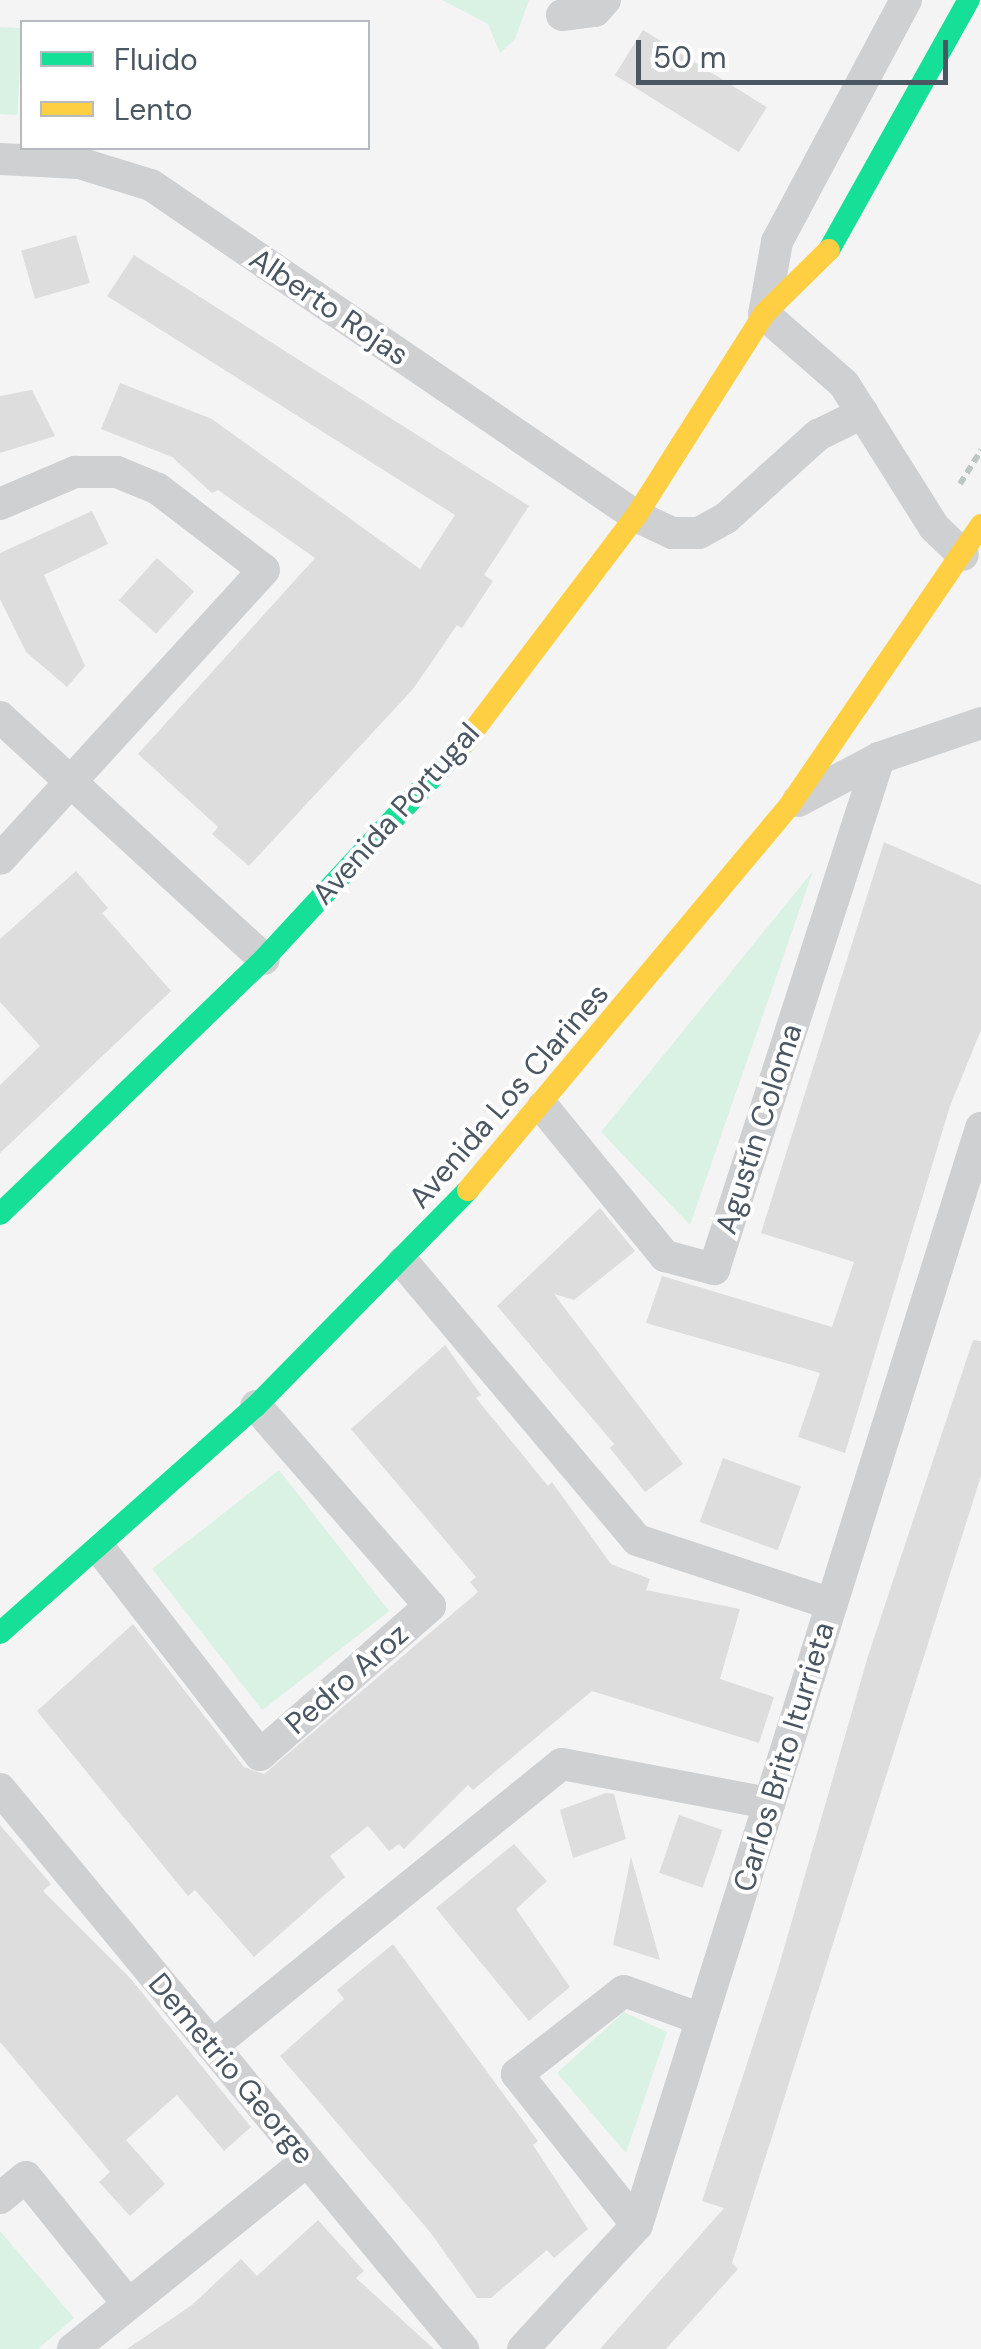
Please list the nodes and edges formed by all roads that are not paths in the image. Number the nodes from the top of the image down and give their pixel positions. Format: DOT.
graph roads {
  1 [pos="605,0"];
  2 [pos="906,0"];
  3 [pos="969,0"];
  4 [pos="562,15"];
  5 [pos="0,160"];
  6 [pos="764,314"];
  7 [pos="863,413"];
  8 [pos="0,504"];
  9 [pos="636,516"];
  10 [pos="981,525"];
  11 [pos="962,554"];
  12 [pos="0,717"];
  13 [pos="981,723"];
  14 [pos="879,758"];
  15 [pos="66,780"];
  16 [pos="790,805"];
  17 [pos="0,859"];
  18 [pos="264,959"];
  19 [pos="543,1107"];
  20 [pos="981,1128"];
  21 [pos="0,1214"];
  22 [pos="403,1262"];
  23 [pos="256,1406"];
  24 [pos="101,1550"];
  25 [pos="832,1604"];
  26 [pos="0,1633"];
  27 [pos="0,1789"];
  28 [pos="769,1803"];
  29 [pos="702,2020"];
  30 [pos="212,2046"];
  31 [pos="307,2161"];
  32 [pos="0,2198"];
  33 [pos="637,2225"];
  34 [pos="128,2304"];
  35 [pos="73,2349"];
  36 [pos="463,2349"];
  37 [pos="523,2349"];
  1 -- 4 [label="street"];
  2 -- 6 [label="street, Avenida Portugal"];
  3 -- 6 [label="street, Avenida Portugal"];
  5 -- 9 [label="street, Alberto Rojas"];
  6 -- 7 [label="street"];
  6 -- 9 [label="street, Avenida Portugal"];
  7 -- 9 [label="street, Alberto Rojas"];
  7 -- 11 [label="street"];
  8 -- 15 [label="street"];
  9 -- 18 [label="street, Avenida Portugal"];
  10 -- 11 [label="street, Avenida Los Clarines"];
  11 -- 16 [label="street, Avenida Los Clarines"];
  12 -- 15 [label="street"];
  13 -- 14 [label="street"];
  14 -- 16 [label="street"];
  14 -- 19 [label="street, Agustín Coloma"];
  15 -- 17 [label="street"];
  15 -- 18 [label="street"];
  16 -- 19 [label="street, Avenida Los Clarines"];
  18 -- 21 [label="street, Avenida Portugal"];
  19 -- 22 [label="street, Avenida Los Clarines"];
  20 -- 25 [label="street, Carlos Brito Iturrieta"];
  22 -- 23 [label="street, Avenida Los Clarines"];
  22 -- 25 [label="street"];
  23 -- 24 [label="street, Avenida Los Clarines"];
  23 -- 24 [label="street, Pedro Aroz"];
  24 -- 26 [label="street, Avenida Los Clarines"];
  25 -- 28 [label="street, Carlos Brito Iturrieta"];
  27 -- 30 [label="street, Demetrio George"];
  28 -- 29 [label="street, Carlos Brito Iturrieta"];
  28 -- 30 [label="street"];
  29 -- 33 [label="street, Carlos Brito Iturrieta"];
  29 -- 33 [label="street"];
  30 -- 31 [label="street, Demetrio George"];
  31 -- 34 [label="street"];
  31 -- 36 [label="street, Demetrio George"];
  32 -- 34 [label="street"];
  33 -- 37 [label="street, Carlos Brito Iturrieta"];
  34 -- 35 [label="street"];
}
